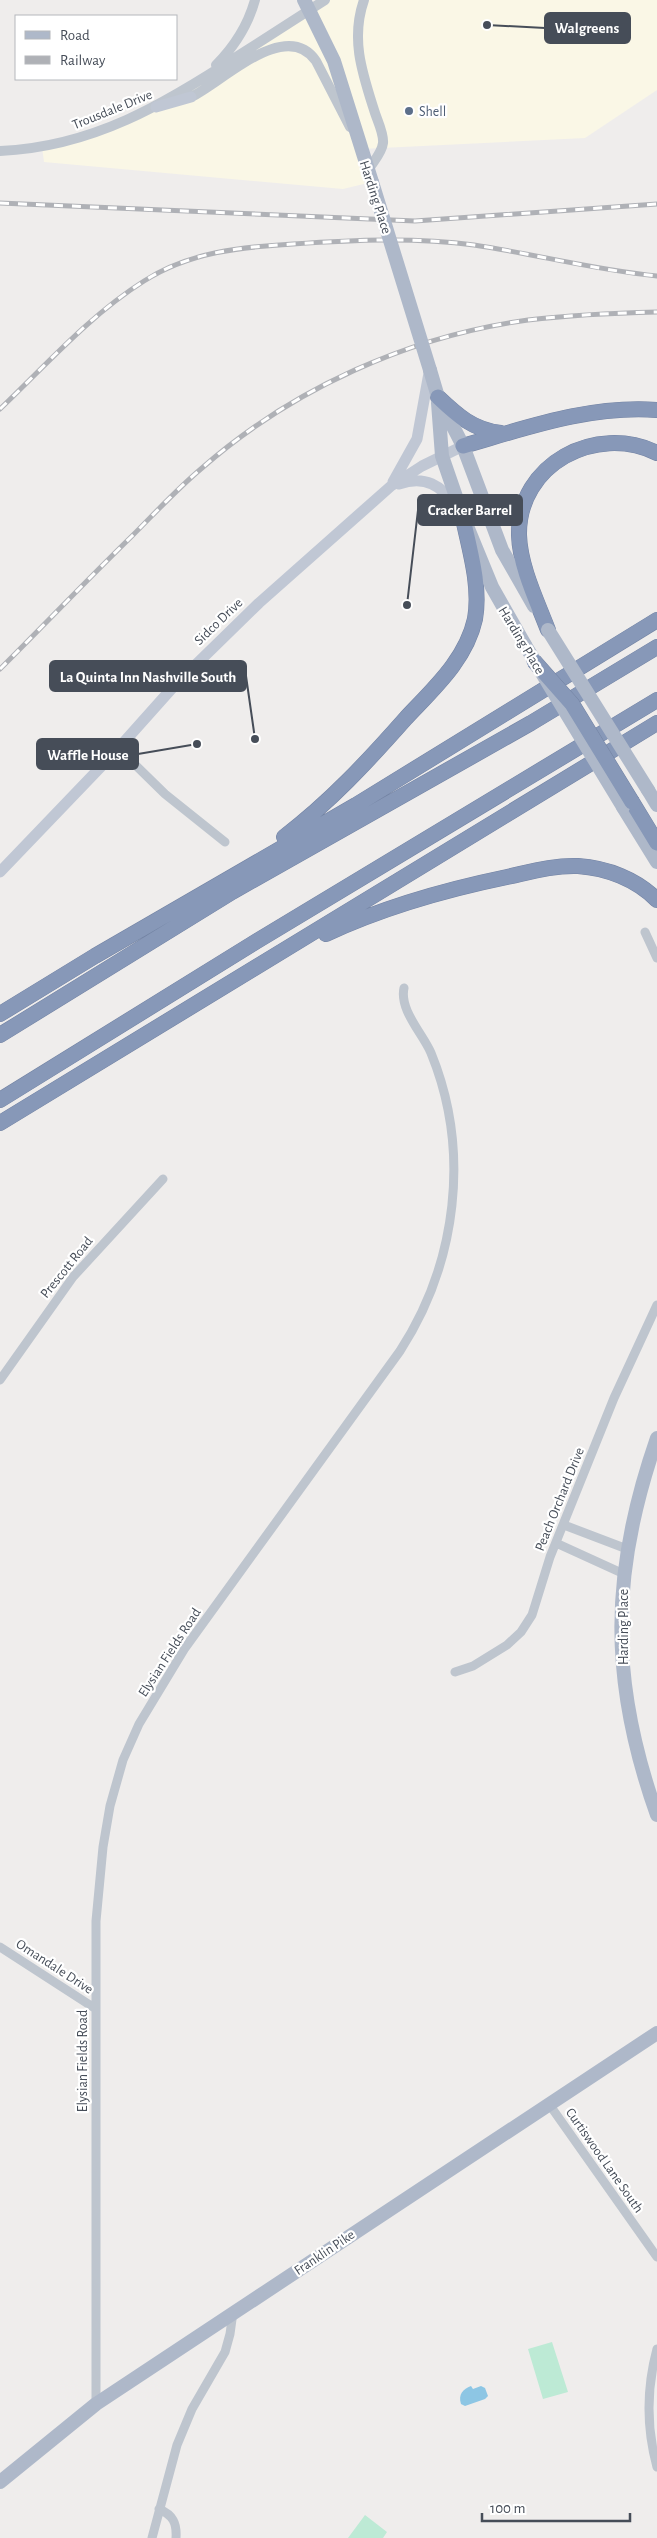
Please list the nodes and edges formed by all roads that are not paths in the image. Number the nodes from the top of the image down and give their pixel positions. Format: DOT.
graph roads {
  1 [pos="255,0"];
  2 [pos="325,0"];
  3 [pos="364,0"];
  4 [pos="307,5"];
  5 [pos="202,80"];
  6 [pos="191,97"];
  7 [pos="156,107"];
  8 [pos="0,151"];
  9 [pos="362,153"];
  10 [pos="370,176"];
  11 [pos="432,398"];
  12 [pos="657,410"];
  13 [pos="504,434"];
  14 [pos="463,446"];
  15 [pos="657,453"];
  16 [pos="442,456"];
  17 [pos="388,488"];
  18 [pos="462,514"];
  19 [pos="657,620"];
  20 [pos="548,630"];
  21 [pos="657,647"];
  22 [pos="534,661"];
  23 [pos="657,700"];
  24 [pos="657,723"];
  25 [pos="118,748"];
  26 [pos="628,804"];
  27 [pos="657,805"];
  28 [pos="225,842"];
  29 [pos="657,843"];
  30 [pos="657,862"];
  31 [pos="0,872"];
  32 [pos="229,879"];
  33 [pos="657,900"];
  34 [pos="645,932"];
  35 [pos="657,958"];
  36 [pos="260,963"];
  37 [pos="404,988"];
  38 [pos="0,1014"];
  39 [pos="0,1035"];
  40 [pos="0,1100"];
  41 [pos="0,1122"];
  42 [pos="163,1179"];
  43 [pos="657,1305"];
  44 [pos="0,1380"];
  45 [pos="657,1438"];
  46 [pos="564,1525"];
  47 [pos="556,1543"];
  48 [pos="627,1549"];
  49 [pos="624,1574"];
  50 [pos="455,1672"];
  51 [pos="657,1815"];
  52 [pos="0,1947"];
  53 [pos="96,2009"];
  54 [pos="657,2033"];
  55 [pos="549,2104"];
  56 [pos="657,2256"];
  57 [pos="233,2312"];
  58 [pos="657,2349"];
  59 [pos="96,2404"];
  60 [pos="657,2467"];
  61 [pos="0,2482"];
  62 [pos="159,2509"];
  63 [pos="152,2538"];
  64 [pos="176,2538"];
  1 -- 5 [label="street"];
  2 -- 4 [label="street, Trousdale Drive"];
  3 -- 10 [label="street"];
  4 -- 5 [label="street, Trousdale Drive"];
  4 -- 9 [label="main road, Harding Place"];
  5 -- 7 [label="street, Trousdale Drive"];
  6 -- 7 [label="main road"];
  6 -- 9 [label="street"];
  7 -- 8 [label="street, Trousdale Drive"];
  9 -- 10 [label="main road, Harding Place"];
  10 -- 11 [label="main road, Harding Place, bridge"];
  11 -- 13 [label="highway"];
  11 -- 14 [label="main road, Harding Place"];
  11 -- 16 [label="main road, Harding Place"];
  11 -- 17 [label="main road"];
  12 -- 13 [label="highway"];
  13 -- 14 [label="highway"];
  14 -- 16 [label="main road, Sidco Drive"];
  14 -- 20 [label="main road, Harding Place"];
  15 -- 20 [label="highway"];
  16 -- 17 [label="main road, Sidco Drive"];
  16 -- 18 [label="main road, Harding Place"];
  17 -- 18 [label="main road"];
  17 -- 25 [label="main road, Sidco Drive"];
  18 -- 22 [label="main road, Harding Place, bridge"];
  18 -- 32 [label="highway"];
  19 -- 32 [label="highway"];
  20 -- 27 [label="main road, Harding Place, bridge"];
  21 -- 39 [label="highway"];
  22 -- 26 [label="highway, bridge"];
  23 -- 40 [label="highway"];
  24 -- 36 [label="highway"];
  25 -- 28 [label="street"];
  25 -- 31 [label="main road, Sidco Drive"];
  26 -- 29 [label="highway"];
  26 -- 30 [label="main road"];
  32 -- 38 [label="highway"];
  33 -- 36 [label="highway"];
  34 -- 35 [label="street"];
  36 -- 41 [label="highway"];
  37 -- 53 [label="street, Elysian Fields Road"];
  42 -- 44 [label="street, Prescott Road"];
  43 -- 46 [label="street, Peach Orchard Drive"];
  45 -- 48 [label="main road, Harding Place"];
  46 -- 47 [label="street, Peach Orchard Drive"];
  46 -- 48 [label="street"];
  47 -- 49 [label="street"];
  47 -- 50 [label="street, Peach Orchard Drive"];
  48 -- 49 [label="main road, Harding Place"];
  49 -- 51 [label="main road, Harding Place"];
  52 -- 53 [label="street, Omandale Drive"];
  53 -- 59 [label="street, Elysian Fields Road"];
  54 -- 55 [label="main road, Franklin Pike"];
  55 -- 56 [label="street, Curtiswood Lane South"];
  55 -- 57 [label="main road, Franklin Pike"];
  57 -- 59 [label="main road, Franklin Pike"];
  57 -- 62 [label="street"];
  58 -- 60 [label="street"];
  59 -- 61 [label="main road, Franklin Pike"];
  62 -- 63 [label="street"];
  62 -- 64 [label="street"];
}
